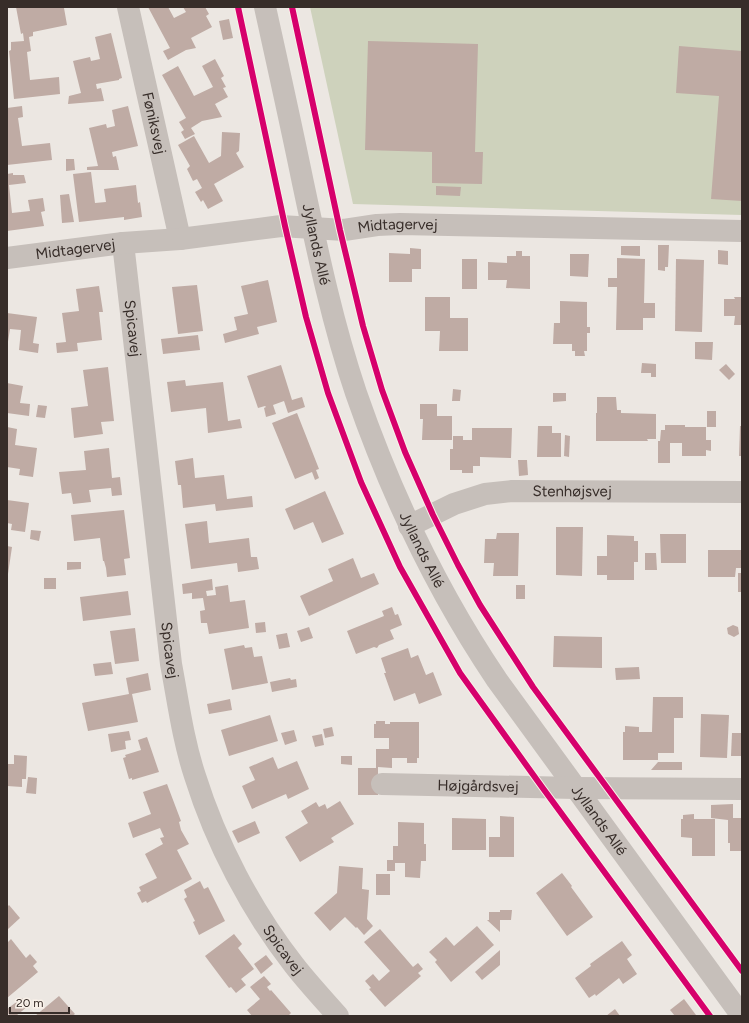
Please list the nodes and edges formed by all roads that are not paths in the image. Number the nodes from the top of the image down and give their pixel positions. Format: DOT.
graph roads {
  1 [pos="128,7"];
  2 [pos="265,7"];
  3 [pos="313,228"];
  4 [pos="742,231"];
  5 [pos="180,239"];
  6 [pos="123,243"];
  7 [pos="7,258"];
  8 [pos="742,492"];
  9 [pos="409,526"];
  10 [pos="382,784"];
  11 [pos="575,788"];
  12 [pos="742,789"];
  13 [pos="338,1016"];
  14 [pos="742,1016"];
  1 -- 5 [label="street, Føniksvej"];
  2 -- 3 [label="street, Jyllands Allé"];
  3 -- 4 [label="street, Midtagervej"];
  3 -- 5 [label="street, Midtagervej"];
  3 -- 9 [label="street, Jyllands Allé"];
  5 -- 6 [label="street, Midtagervej"];
  6 -- 7 [label="street, Midtagervej"];
  6 -- 13 [label="street, Spicavej"];
  8 -- 9 [label="street, Stenhøjsvej"];
  9 -- 11 [label="street, Jyllands Allé"];
  10 -- 11 [label="street, Højgårdsvej"];
  11 -- 12 [label="street, Højgårdsvej"];
  11 -- 14 [label="street, Jyllands Allé"];
}
